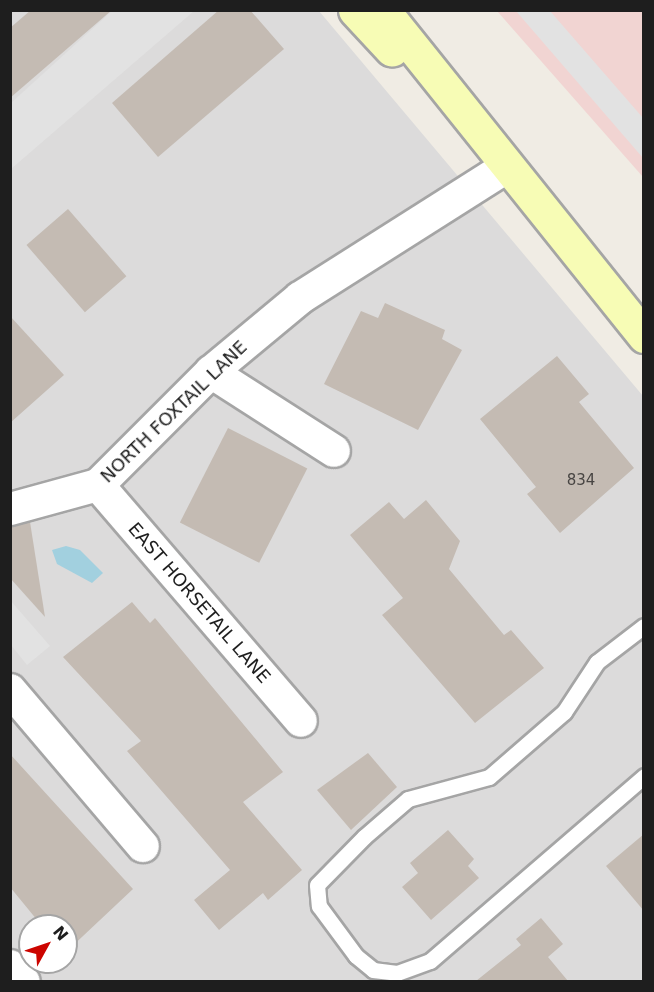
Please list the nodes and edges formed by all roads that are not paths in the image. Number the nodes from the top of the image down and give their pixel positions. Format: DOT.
graph roads {
  1 [pos="355,10"];
  2 [pos="383,10"];
  3 [pos="505,168"];
  4 [pos="644,336"];
  5 [pos="211,372"];
  6 [pos="334,451"];
  7 [pos="98,485"];
  8 [pos="10,509"];
  9 [pos="644,626"];
  10 [pos="10,690"];
  11 [pos="301,721"];
  12 [pos="644,776"];
  13 [pos="143,846"];
  14 [pos="10,966"];
  15 [pos="24,981"];
  1 -- 3 [label="street"];
  2 -- 3 [label="street"];
  3 -- 4 [label="street"];
  3 -- 5 [label="street, NORTH FOXTAIL LANE"];
  5 -- 6 [label="street"];
  5 -- 7 [label="street, NORTH FOXTAIL LANE"];
  7 -- 8 [label="street, NORTH FOXTAIL LANE"];
  7 -- 11 [label="street, EAST HORSETAIL LANE"];
  9 -- 12 [label="lane"];
  10 -- 13 [label="street"];
  14 -- 15 [label="street"];
}
